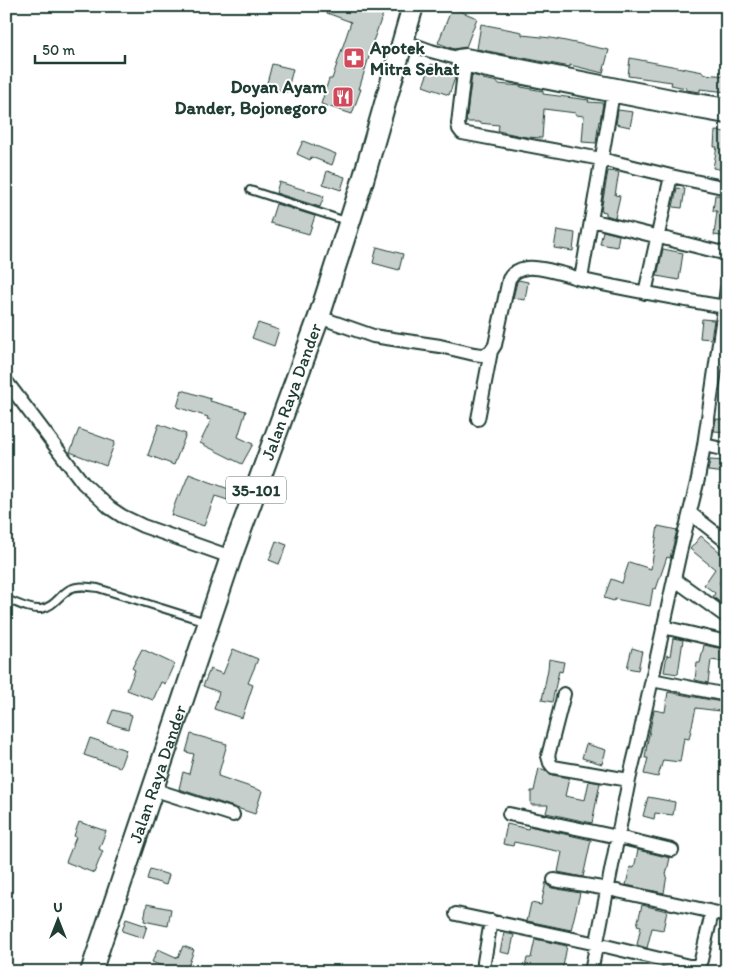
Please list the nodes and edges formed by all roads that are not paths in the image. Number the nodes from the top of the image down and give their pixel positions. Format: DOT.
graph roads {
  1 [pos="413,6"];
  2 [pos="403,41"];
  3 [pos="461,59"];
  4 [pos="613,90"];
  5 [pos="676,102"];
  6 [pos="727,106"];
  7 [pos="727,116"];
  8 [pos="601,159"];
  9 [pos="671,176"];
  10 [pos="727,188"];
  11 [pos="250,190"];
  12 [pos="591,220"];
  13 [pos="350,222"];
  14 [pos="657,237"];
  15 [pos="727,254"];
  16 [pos="581,279"];
  17 [pos="727,289"];
  18 [pos="645,293"];
  19 [pos="725,310"];
  20 [pos="319,317"];
  21 [pos="491,351"];
  22 [pos="6,381"];
  23 [pos="478,419"];
  24 [pos="704,446"];
  25 [pos="727,450"];
  26 [pos="690,514"];
  27 [pos="727,542"];
  28 [pos="231,557"];
  29 [pos="674,579"];
  30 [pos="6,599"];
  31 [pos="727,617"];
  32 [pos="209,622"];
  33 [pos="663,627"];
  34 [pos="727,642"];
  35 [pos="652,680"];
  36 [pos="564,694"];
  37 [pos="727,695"];
  38 [pos="629,780"];
  39 [pos="152,789"];
  40 [pos="509,814"];
  41 [pos="232,815"];
  42 [pos="618,837"];
  43 [pos="672,850"];
  44 [pos="554,880"];
  45 [pos="608,888"];
  46 [pos="712,913"];
  47 [pos="456,914"];
  48 [pos="727,915"];
  49 [pos="491,921"];
  50 [pos="597,944"];
  51 [pos="91,972"];
  52 [pos="485,972"];
  53 [pos="591,972"];
  1 -- 2 [label="main road, Jalan Raya Dander / 35-101"];
  2 -- 3 [label="street"];
  2 -- 13 [label="main road, Jalan Raya Dander / 35-101"];
  3 -- 4 [label="street"];
  3 -- 8 [label="street"];
  4 -- 5 [label="street"];
  4 -- 8 [label="street"];
  5 -- 6 [label="street"];
  5 -- 7 [label="street"];
  8 -- 9 [label="street"];
  8 -- 12 [label="street"];
  9 -- 10 [label="street"];
  9 -- 14 [label="street"];
  11 -- 13 [label="lane"];
  12 -- 14 [label="street"];
  12 -- 16 [label="street"];
  13 -- 20 [label="main road, Jalan Raya Dander / 35-101"];
  14 -- 15 [label="street"];
  14 -- 18 [label="street"];
  16 -- 18 [label="street"];
  16 -- 21 [label="street"];
  17 -- 19 [label="street"];
  18 -- 19 [label="street"];
  19 -- 24 [label="street"];
  20 -- 21 [label="street"];
  20 -- 28 [label="main road, Jalan Raya Dander / 35-101"];
  21 -- 23 [label="street"];
  22 -- 28 [label="street"];
  24 -- 25 [label="street"];
  24 -- 26 [label="street"];
  26 -- 27 [label="street"];
  26 -- 29 [label="street"];
  28 -- 32 [label="main road, Jalan Raya Dander / 35-101"];
  29 -- 31 [label="street"];
  29 -- 33 [label="street"];
  30 -- 32 [label="lane"];
  32 -- 39 [label="main road, Jalan Raya Dander / 35-101"];
  33 -- 34 [label="street"];
  33 -- 35 [label="street"];
  35 -- 37 [label="street"];
  35 -- 38 [label="street"];
  36 -- 38 [label="street"];
  38 -- 42 [label="street"];
  39 -- 41 [label="street"];
  39 -- 51 [label="main road, Jalan Raya Dander / 35-101"];
  40 -- 42 [label="street"];
  42 -- 43 [label="street"];
  42 -- 45 [label="street"];
  44 -- 45 [label="street"];
  45 -- 46 [label="street"];
  45 -- 50 [label="street"];
  46 -- 48 [label="street"];
  46 -- 50 [label="street"];
  47 -- 49 [label="street"];
  49 -- 50 [label="street"];
  49 -- 52 [label="street"];
  50 -- 53 [label="street"];
}
